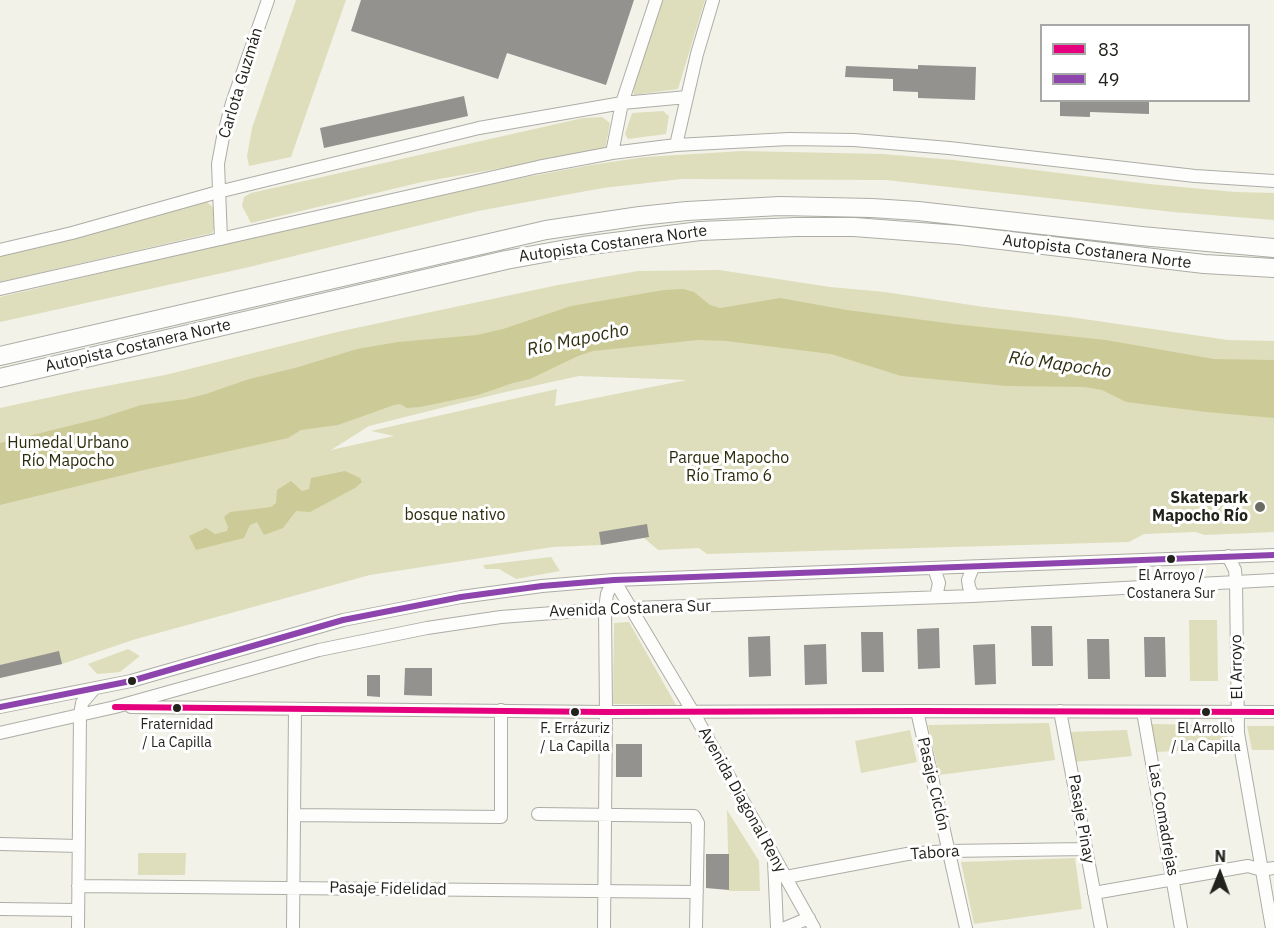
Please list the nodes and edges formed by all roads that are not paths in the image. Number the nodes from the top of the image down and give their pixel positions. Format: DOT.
graph roads {
  1 [pos="268,0"];
  2 [pos="656,0"];
  3 [pos="713,0"];
  4 [pos="687,97"];
  5 [pos="622,103"];
  6 [pos="676,145"];
  7 [pos="612,153"];
  8 [pos="1274,181"];
  9 [pos="218,192"];
  10 [pos="221,239"];
  11 [pos="1274,248"];
  12 [pos="0,250"];
  13 [pos="1274,268"];
  14 [pos="0,289"];
  15 [pos="0,356"];
  16 [pos="0,378"];
  17 [pos="1274,555"];
  18 [pos="1228,556"];
  19 [pos="973,567"];
  20 [pos="934,568"];
  21 [pos="614,580"];
  22 [pos="1274,580"];
  23 [pos="1236,582"];
  24 [pos="973,596"];
  25 [pos="936,597"];
  26 [pos="605,609"];
  27 [pos="633,609"];
  28 [pos="93,690"];
  29 [pos="0,707"];
  30 [pos="115,707"];
  31 [pos="295,709"];
  32 [pos="501,710"];
  33 [pos="917,711"];
  34 [pos="1060,711"];
  35 [pos="606,712"];
  36 [pos="693,712"];
  37 [pos="1143,712"];
  38 [pos="1237,712"];
  39 [pos="1274,712"];
  40 [pos="80,715"];
  41 [pos="0,733"];
  42 [pos="538,814"];
  43 [pos="605,814"];
  44 [pos="294,815"];
  45 [pos="0,844"];
  46 [pos="79,846"];
  47 [pos="1086,849"];
  48 [pos="948,851"];
  49 [pos="774,856"];
  50 [pos="1268,869"];
  51 [pos="786,877"];
  52 [pos="1173,878"];
  53 [pos="78,886"];
  54 [pos="293,888"];
  55 [pos="604,892"];
  56 [pos="697,892"];
  57 [pos="1094,892"];
  58 [pos="0,909"];
  59 [pos="78,910"];
  60 [pos="811,923"];
  61 [pos="78,928"];
  62 [pos="293,928"];
  63 [pos="604,928"];
  64 [pos="696,928"];
  65 [pos="777,928"];
  66 [pos="785,928"];
  67 [pos="966,928"];
  68 [pos="1101,928"];
  69 [pos="1182,928"];
  70 [pos="1272,928"];
  1 -- 9 [label="street, Carlota Guzmán"];
  2 -- 5 [label="street"];
  3 -- 4 [label="street"];
  4 -- 5 [label="street"];
  4 -- 6 [label="street"];
  5 -- 7 [label="street"];
  5 -- 9 [label="street"];
  6 -- 7 [label="street"];
  6 -- 8 [label="street"];
  7 -- 10 [label="street"];
  9 -- 10 [label="street, Carlota Guzmán"];
  9 -- 12 [label="street"];
  10 -- 14 [label="street"];
  11 -- 15 [label="highway, Autopista Costanera Norte"];
  13 -- 16 [label="highway, Autopista Costanera Norte"];
  17 -- 18 [label="street, Avenida Costanera Sur"];
  18 -- 19 [label="street, Avenida Costanera Sur"];
  18 -- 23 [label="street, El Arroyo"];
  19 -- 20 [label="street, Avenida Costanera Sur"];
  19 -- 24 [label="street"];
  20 -- 21 [label="street, Avenida Costanera Sur"];
  20 -- 25 [label="street"];
  21 -- 26 [label="street"];
  21 -- 27 [label="street, Avenida Diagonal Reny"];
  21 -- 28 [label="street, Avenida Costanera Sur"];
  22 -- 23 [label="street, Avenida Costanera Sur"];
  23 -- 24 [label="street, Avenida Costanera Sur"];
  23 -- 38 [label="street, El Arroyo"];
  24 -- 25 [label="street, Avenida Costanera Sur"];
  25 -- 27 [label="street, Avenida Costanera Sur"];
  26 -- 27 [label="street, Avenida Costanera Sur"];
  26 -- 30 [label="street, Avenida Costanera Sur"];
  26 -- 35 [label="street"];
  27 -- 36 [label="street, Avenida Diagonal Reny"];
  28 -- 29 [label="street, Avenida Costanera Sur"];
  28 -- 40 [label="street"];
  30 -- 31 [label="street"];
  30 -- 40 [label="street, Avenida Costanera Sur"];
  31 -- 32 [label="street"];
  31 -- 44 [label="street"];
  32 -- 35 [label="street"];
  32 -- 44 [label="street"];
  33 -- 34 [label="street"];
  33 -- 36 [label="street"];
  33 -- 48 [label="street, Pasaje Ciclón"];
  34 -- 37 [label="street"];
  34 -- 47 [label="street, Pasaje Pinay"];
  35 -- 36 [label="street"];
  35 -- 43 [label="street"];
  36 -- 49 [label="street, Avenida Diagonal Reny"];
  37 -- 38 [label="street"];
  37 -- 52 [label="street, Las Comadrejas"];
  38 -- 39 [label="street"];
  38 -- 50 [label="street, El Arroyo"];
  40 -- 41 [label="street, Avenida Costanera Sur"];
  40 -- 46 [label="street"];
  42 -- 43 [label="street"];
  43 -- 55 [label="street"];
  43 -- 56 [label="street"];
  44 -- 54 [label="street"];
  45 -- 46 [label="street"];
  46 -- 53 [label="street"];
  47 -- 48 [label="street, Tabora"];
  47 -- 57 [label="street, Pasaje Pinay"];
  48 -- 51 [label="street, Tabora"];
  48 -- 67 [label="street, Pasaje Ciclón"];
  49 -- 51 [label="street, Avenida Diagonal Reny"];
  49 -- 65 [label="street"];
  50 -- 52 [label="street"];
  50 -- 70 [label="street, El Arroyo"];
  51 -- 60 [label="street, Avenida Diagonal Reny"];
  52 -- 57 [label="street"];
  52 -- 69 [label="street, Las Comadrejas"];
  53 -- 54 [label="street, Pasaje Fidelidad"];
  53 -- 59 [label="street"];
  54 -- 55 [label="street, Pasaje Fidelidad"];
  54 -- 62 [label="street"];
  55 -- 56 [label="street, Pasaje Fidelidad"];
  55 -- 63 [label="street"];
  56 -- 64 [label="street"];
  57 -- 68 [label="street, Pasaje Pinay"];
  58 -- 59 [label="street"];
  59 -- 61 [label="street"];
  60 -- 66 [label="street"];
}
